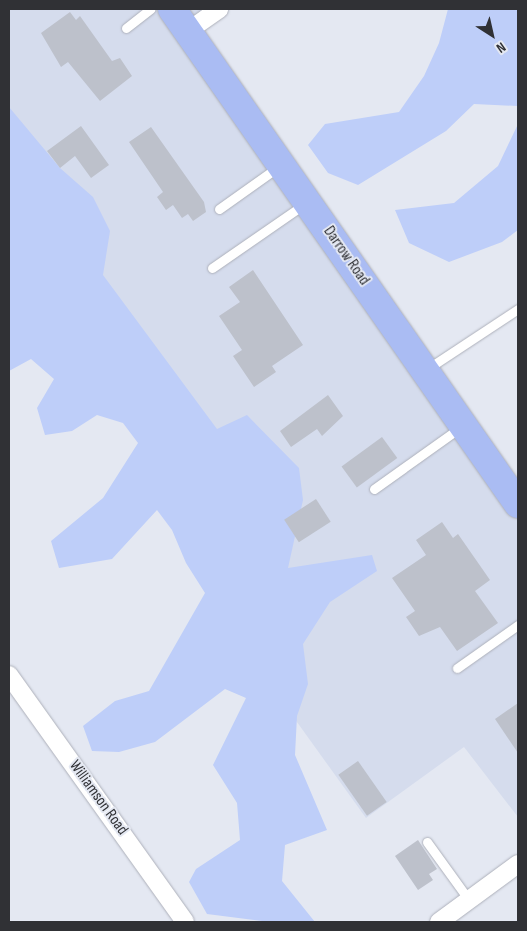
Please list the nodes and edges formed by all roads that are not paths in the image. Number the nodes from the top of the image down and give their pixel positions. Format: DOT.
graph roads {
  1 [pos="150,9"];
  2 [pos="172,9"];
  3 [pos="219,9"];
  4 [pos="126,28"];
  5 [pos="188,31"];
  6 [pos="282,164"];
  7 [pos="308,202"];
  8 [pos="219,209"];
  9 [pos="212,268"];
  10 [pos="518,309"];
  11 [pos="425,370"];
  12 [pos="463,425"];
  13 [pos="374,489"];
  14 [pos="518,504"];
  15 [pos="518,626"];
  16 [pos="457,668"];
  17 [pos="11,683"];
  18 [pos="427,842"];
  19 [pos="518,864"];
  20 [pos="469,900"];
  21 [pos="186,922"];
  22 [pos="439,922"];
  1 -- 4 [label="lane"];
  2 -- 5 [label="main road, Darrow Road"];
  3 -- 5 [label="street"];
  5 -- 6 [label="main road, Darrow Road"];
  6 -- 7 [label="main road, Darrow Road"];
  6 -- 8 [label="lane"];
  7 -- 9 [label="lane"];
  7 -- 11 [label="main road, Darrow Road"];
  10 -- 11 [label="lane"];
  11 -- 12 [label="main road, Darrow Road"];
  12 -- 13 [label="lane"];
  12 -- 14 [label="main road, Darrow Road"];
  15 -- 16 [label="lane"];
  17 -- 21 [label="street, Williamson Road"];
  18 -- 20 [label="lane"];
  19 -- 20 [label="street"];
  20 -- 22 [label="street"];
}
